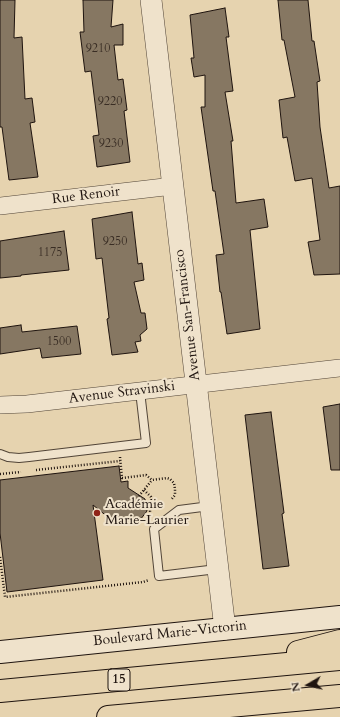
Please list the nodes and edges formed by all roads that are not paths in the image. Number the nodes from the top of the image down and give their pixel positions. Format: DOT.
graph roads {
  1 [pos="151,0"];
  2 [pos="173,186"];
  3 [pos="0,206"];
  4 [pos="340,368"];
  5 [pos="196,384"];
  6 [pos="140,391"];
  7 [pos="0,405"];
  8 [pos="0,454"];
  9 [pos="210,506"];
  10 [pos="217,569"];
  11 [pos="340,617"];
  12 [pos="225,629"];
  13 [pos="340,641"];
  14 [pos="0,652"];
  15 [pos="340,659"];
  16 [pos="239,669"];
  17 [pos="0,691"];
  18 [pos="340,696"];
  19 [pos="108,717"];
  1 -- 2 [label="street, Avenue San-Francisco"];
  2 -- 3 [label="street, Rue Renoir"];
  2 -- 5 [label="street, Avenue San-Francisco"];
  4 -- 5 [label="street, Avenue Stravinski"];
  5 -- 6 [label="street, Avenue Stravinski"];
  5 -- 9 [label="street, Avenue San-Francisco"];
  6 -- 7 [label="street, Avenue Stravinski"];
  6 -- 8 [label="lane"];
  9 -- 10 [label="street, Avenue San-Francisco"];
  9 -- 10 [label="lane"];
  10 -- 12 [label="street, Avenue San-Francisco"];
  11 -- 12 [label="main road, Boulevard Marie-Victorin"];
  12 -- 14 [label="main road, Boulevard Marie-Victorin"];
  13 -- 16 [label="highway"];
  15 -- 16 [label="highway, 15"];
  16 -- 17 [label="highway, 15"];
  18 -- 19 [label="highway"];
}
